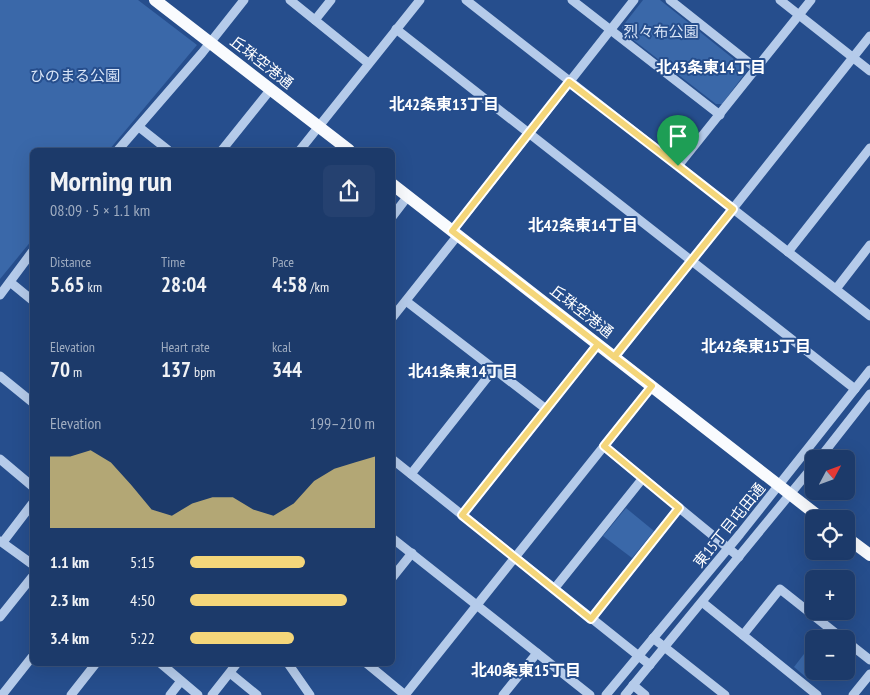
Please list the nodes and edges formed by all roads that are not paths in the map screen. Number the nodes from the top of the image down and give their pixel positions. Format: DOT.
graph roads {
  1 [pos="155,0"];
  2 [pos="244,0"];
  3 [pos="290,0"];
  4 [pos="331,0"];
  5 [pos="420,0"];
  6 [pos="466,0"];
  7 [pos="572,0"];
  8 [pos="634,0"];
  9 [pos="670,0"];
  10 [pos="780,0"];
  11 [pos="811,0"];
  12 [pos="799,15"];
  13 [pos="315,20"];
  14 [pos="396,29"];
  15 [pos="610,30"];
  16 [pos="870,36"];
  17 [pos="211,43"];
  18 [pos="853,58"];
  19 [pos="368,62"];
  20 [pos="757,69"];
  21 [pos="870,71"];
  22 [pos="569,82"];
  23 [pos="271,90"];
  24 [pos="720,115"];
  25 [pos="139,127"];
  26 [pos="319,127"];
  27 [pos="528,134"];
  28 [pos="120,148"];
  29 [pos="165,148"];
  30 [pos="224,148"];
  31 [pos="302,148"];
  32 [pos="346,148"];
  33 [pos="870,148"];
  34 [pos="678,166"];
  35 [pos="395,186"];
  36 [pos="408,196"];
  37 [pos="733,209"];
  38 [pos="395,213"];
  39 [pos="455,233"];
  40 [pos="870,245"];
  41 [pos="788,252"];
  42 [pos="30,255"];
  43 [pos="692,260"];
  44 [pos="10,282"];
  45 [pos="836,289"];
  46 [pos="0,295"];
  47 [pos="30,298"];
  48 [pos="406,301"];
  49 [pos="395,314"];
  50 [pos="870,316"];
  51 [pos="598,344"];
  52 [pos="614,357"];
  53 [pos="494,369"];
  54 [pos="870,370"];
  55 [pos="0,376"];
  56 [pos="652,386"];
  57 [pos="855,389"];
  58 [pos="870,394"];
  59 [pos="30,400"];
  60 [pos="546,409"];
  61 [pos="604,446"];
  62 [pos="826,450"];
  63 [pos="0,458"];
  64 [pos="395,461"];
  65 [pos="411,474"];
  66 [pos="805,476"];
  67 [pos="643,478"];
  68 [pos="30,484"];
  69 [pos="779,486"];
  70 [pos="790,494"];
  71 [pos="30,506"];
  72 [pos="679,508"];
  73 [pos="810,510"];
  74 [pos="462,515"];
  75 [pos="395,540"];
  76 [pos="1,542"];
  77 [pos="855,544"];
  78 [pos="728,548"];
  79 [pos="412,553"];
  80 [pos="870,555"];
  81 [pos="739,557"];
  82 [pos="515,558"];
  83 [pos="30,563"];
  84 [pos="395,574"];
  85 [pos="30,580"];
  86 [pos="554,589"];
  87 [pos="702,602"];
  88 [pos="477,605"];
  89 [pos="0,617"];
  90 [pos="591,619"];
  91 [pos="832,630"];
  92 [pos="743,636"];
  93 [pos="653,638"];
  94 [pos="665,647"];
  95 [pos="855,648"];
  96 [pos="537,653"];
  97 [pos="638,656"];
  98 [pos="30,660"];
  99 [pos="870,660"];
  100 [pos="650,665"];
  101 [pos="94,666"];
  102 [pos="164,666"];
  103 [pos="235,666"];
  104 [pos="290,666"];
  105 [pos="370,666"];
  106 [pos="230,673"];
  107 [pos="870,674"];
  108 [pos="181,681"];
  109 [pos="633,685"];
  110 [pos="2,695"];
  111 [pos="70,695"];
  112 [pos="170,695"];
  113 [pos="198,695"];
  114 [pos="212,695"];
  115 [pos="257,695"];
  116 [pos="310,695"];
  117 [pos="405,695"];
  118 [pos="503,695"];
  119 [pos="590,695"];
  120 [pos="606,695"];
  121 [pos="625,695"];
  122 [pos="645,695"];
  123 [pos="725,695"];
  124 [pos="817,695"];
  125 [pos="853,695"];
  1 -- 17 [label="main road, 丘珠空港通"];
  2 -- 17 [label="street"];
  3 -- 13 [label="street"];
  4 -- 13 [label="street"];
  5 -- 14 [label="street"];
  6 -- 22 [label="street"];
  7 -- 15 [label="street"];
  8 -- 15 [label="street"];
  9 -- 20 [label="street"];
  10 -- 12 [label="street"];
  11 -- 12 [label="street"];
  12 -- 18 [label="street"];
  12 -- 20 [label="street"];
  13 -- 19 [label="street"];
  14 -- 19 [label="street"];
  14 -- 27 [label="street"];
  15 -- 22 [label="street"];
  15 -- 24 [label="street"];
  16 -- 18 [label="street"];
  17 -- 23 [label="main road, 丘珠空港通"];
  17 -- 25 [label="street"];
  18 -- 21 [label="street"];
  18 -- 37 [label="street"];
  19 -- 26 [label="street"];
  20 -- 24 [label="street"];
  22 -- 27 [label="street"];
  22 -- 34 [label="street"];
  23 -- 26 [label="main road, 丘珠空港通"];
  23 -- 30 [label="street"];
  24 -- 34 [label="street"];
  25 -- 28 [label="street"];
  25 -- 29 [label="street"];
  26 -- 31 [label="street"];
  26 -- 32 [label="main road, 丘珠空港通"];
  27 -- 39 [label="street"];
  27 -- 43 [label="street"];
  33 -- 41 [label="street"];
  34 -- 37 [label="street"];
  35 -- 36 [label="main road, 丘珠空港通"];
  36 -- 38 [label="street"];
  36 -- 39 [label="main road, 丘珠空港通"];
  37 -- 41 [label="street"];
  37 -- 43 [label="street"];
  39 -- 48 [label="street"];
  39 -- 51 [label="main road, 丘珠空港通"];
  40 -- 45 [label="street"];
  41 -- 45 [label="street"];
  42 -- 44 [label="street"];
  43 -- 52 [label="street"];
  43 -- 57 [label="street"];
  44 -- 46 [label="street"];
  44 -- 47 [label="street"];
  45 -- 50 [label="street"];
  48 -- 49 [label="street"];
  48 -- 53 [label="street"];
  51 -- 52 [label="main road, 丘珠空港通"];
  51 -- 60 [label="street"];
  52 -- 56 [label="main road, 丘珠空港通"];
  53 -- 60 [label="street"];
  53 -- 65 [label="street"];
  54 -- 57 [label="street, 東15丁目屯田通"];
  55 -- 59 [label="street"];
  56 -- 61 [label="street"];
  56 -- 69 [label="main road, 丘珠空港通"];
  57 -- 69 [label="street, 東15丁目屯田通"];
  58 -- 62 [label="street"];
  60 -- 74 [label="street"];
  61 -- 67 [label="street"];
  61 -- 82 [label="street"];
  63 -- 68 [label="street"];
  64 -- 65 [label="street"];
  65 -- 74 [label="street"];
  66 -- 70 [label="street, 東15丁目屯田通"];
  67 -- 72 [label="street"];
  67 -- 86 [label="street"];
  69 -- 70 [label="main road, 丘珠空港通"];
  69 -- 78 [label="street, 東15丁目屯田通"];
  70 -- 73 [label="main road, 丘珠空港通"];
  70 -- 81 [label="street, 東15丁目屯田通"];
  71 -- 76 [label="street"];
  72 -- 78 [label="street"];
  72 -- 90 [label="street"];
  74 -- 82 [label="street"];
  75 -- 79 [label="street"];
  76 -- 83 [label="street"];
  77 -- 80 [label="main road"];
  78 -- 81 [label="street"];
  78 -- 93 [label="street, 東15丁目屯田通"];
  79 -- 84 [label="street"];
  79 -- 88 [label="street"];
  81 -- 87 [label="street, 東15丁目屯田通"];
  82 -- 86 [label="street"];
  82 -- 88 [label="street"];
  85 -- 89 [label="street"];
  86 -- 90 [label="street"];
  87 -- 92 [label="street"];
  87 -- 94 [label="street, 東15丁目屯田通"];
  88 -- 96 [label="street"];
  88 -- 117 [label="street"];
  90 -- 97 [label="street"];
  91 -- 92 [label="street"];
  92 -- 124 [label="street"];
  93 -- 94 [label="street"];
  93 -- 97 [label="street, 東15丁目屯田通"];
  94 -- 100 [label="street, 東15丁目屯田通"];
  94 -- 123 [label="street"];
  95 -- 99 [label="street"];
  96 -- 118 [label="street"];
  96 -- 119 [label="street"];
  97 -- 100 [label="street"];
  97 -- 120 [label="street, 東15丁目屯田通"];
  98 -- 110 [label="street"];
  100 -- 109 [label="street, 東15丁目屯田通"];
  101 -- 111 [label="street"];
  102 -- 108 [label="street"];
  103 -- 106 [label="street"];
  104 -- 116 [label="street"];
  105 -- 117 [label="street"];
  106 -- 114 [label="street"];
  106 -- 115 [label="street"];
  107 -- 125 [label="street"];
  108 -- 112 [label="street"];
  108 -- 113 [label="street"];
  109 -- 121 [label="street, 東15丁目屯田通"];
  109 -- 122 [label="street"];
}
